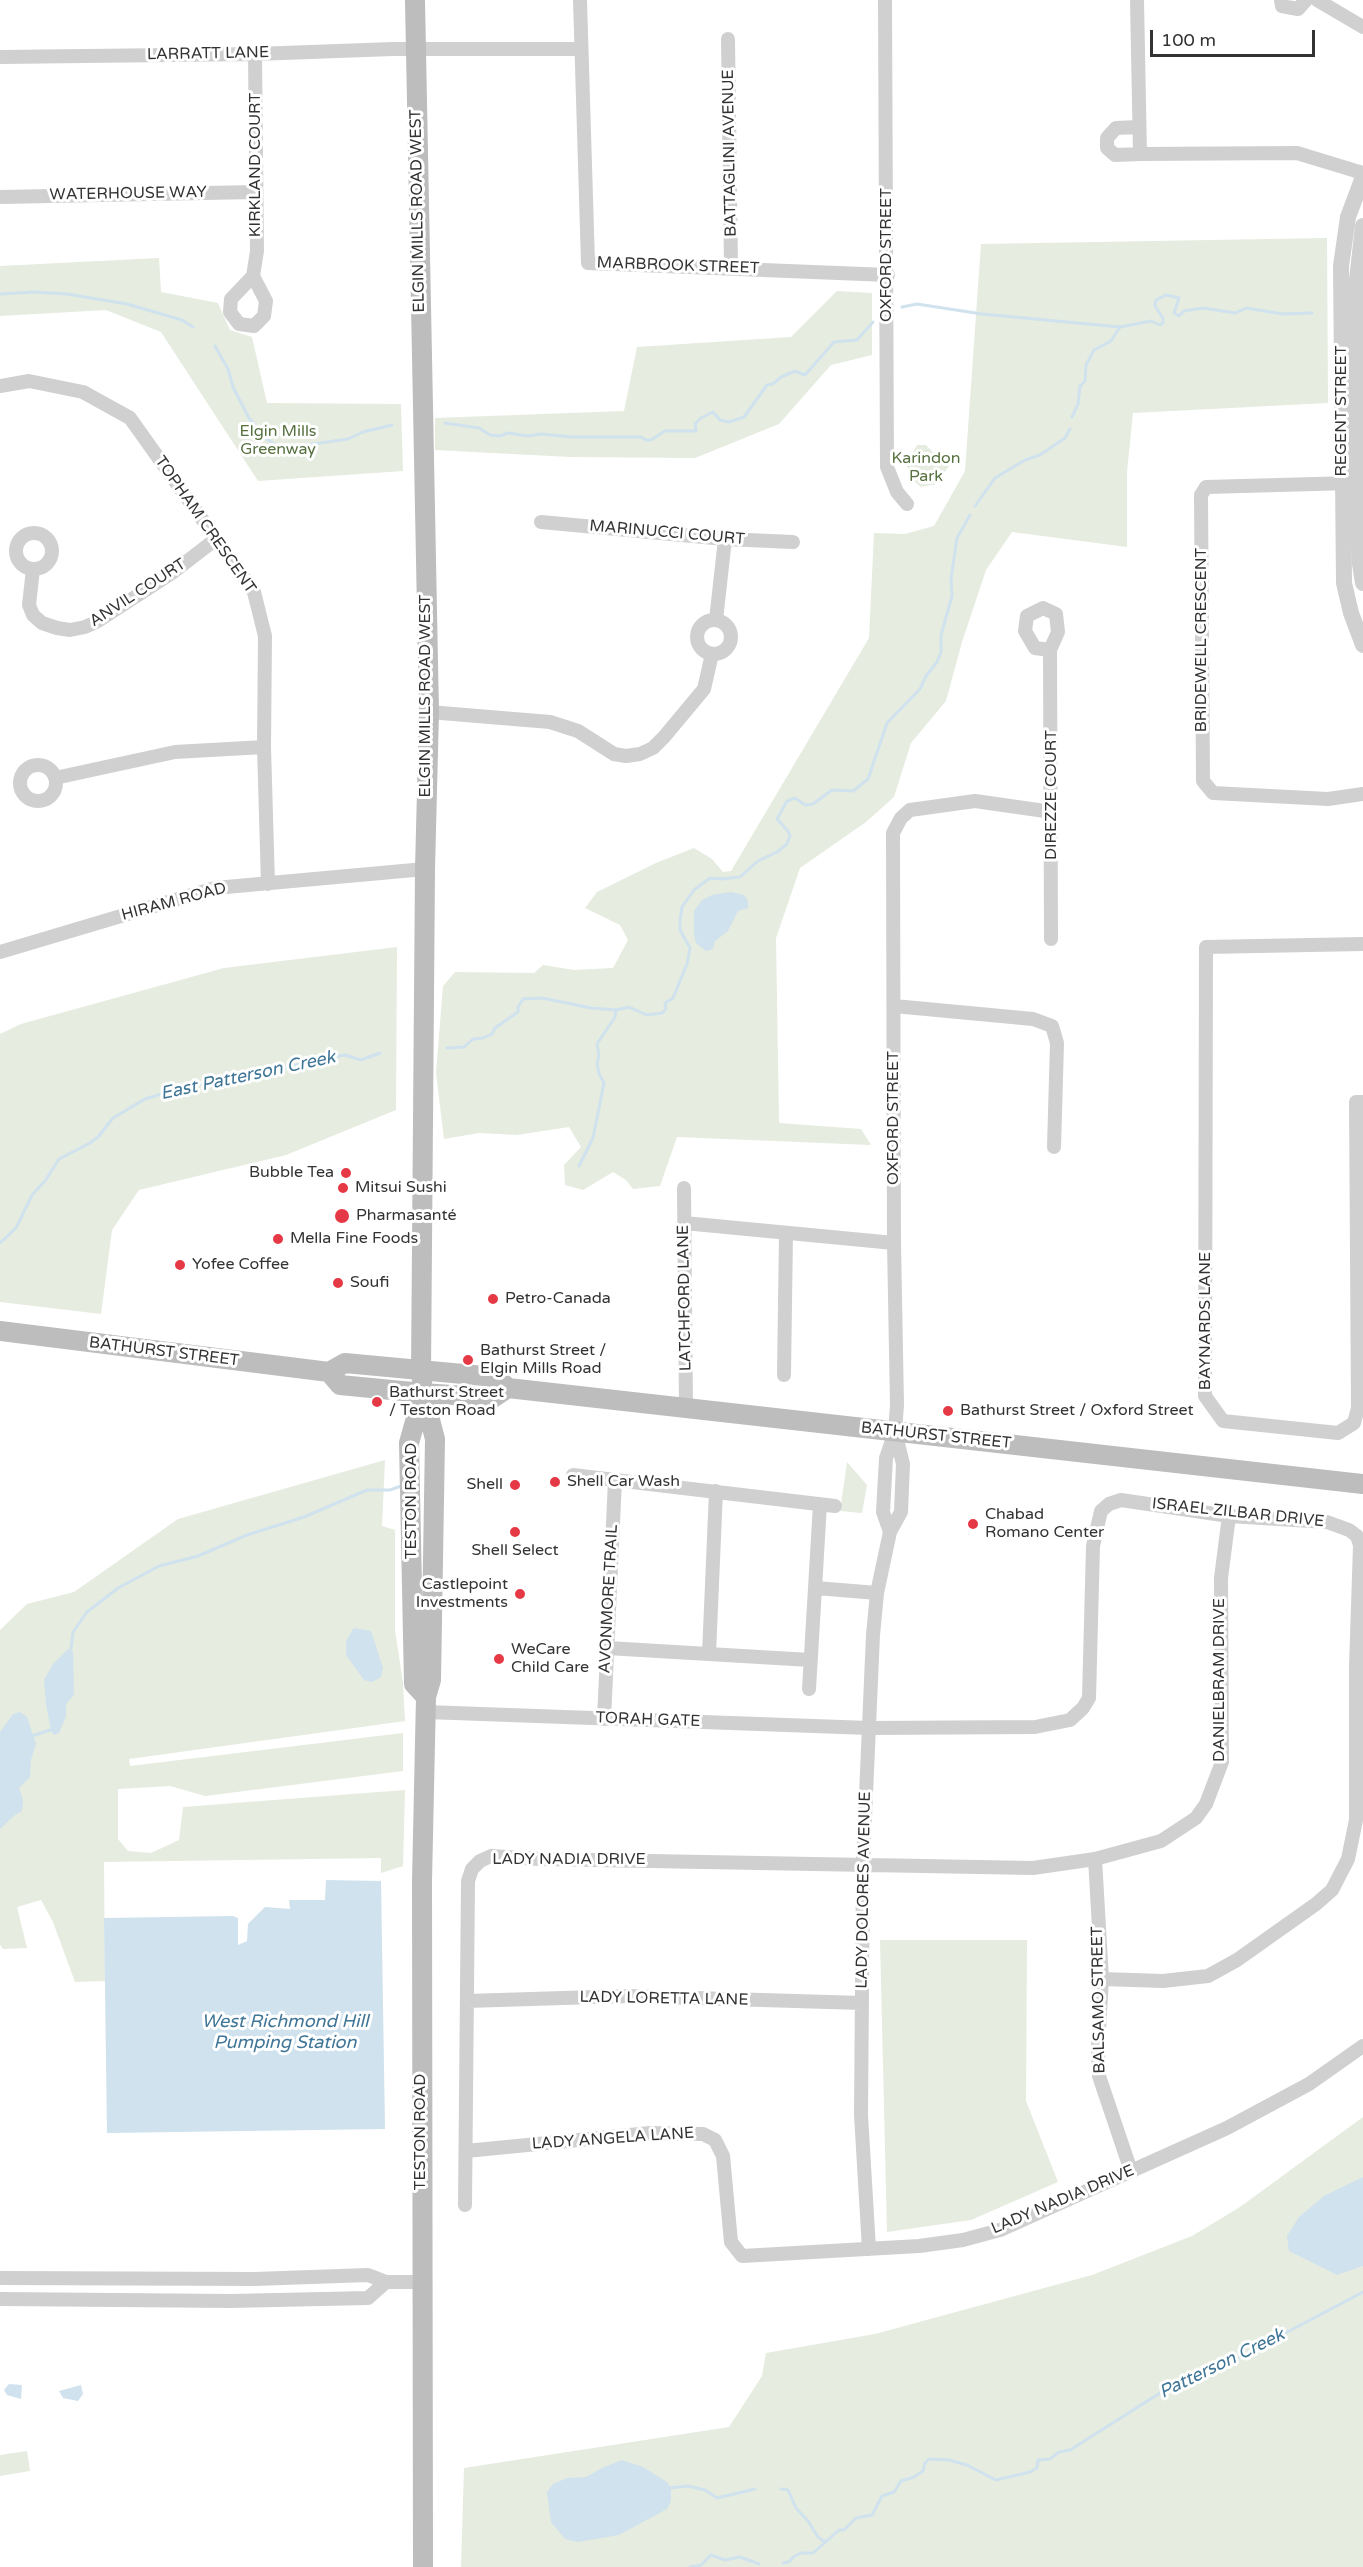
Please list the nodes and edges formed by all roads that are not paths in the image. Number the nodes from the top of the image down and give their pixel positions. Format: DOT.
graph roads {
  1 [pos="414,0"];
  2 [pos="580,0"];
  3 [pos="885,0"];
  4 [pos="1137,0"];
  5 [pos="1281,0"];
  6 [pos="1306,0"];
  7 [pos="1317,0"];
  8 [pos="1363,27"];
  9 [pos="728,39"];
  10 [pos="580,49"];
  11 [pos="416,50"];
  12 [pos="255,54"];
  13 [pos="0,57"];
  14 [pos="1138,127"];
  15 [pos="1140,154"];
  16 [pos="1363,175"];
  17 [pos="256,192"];
  18 [pos="0,197"];
  19 [pos="1363,226"];
  20 [pos="731,268"];
  21 [pos="888,275"];
  22 [pos="253,276"];
  23 [pos="0,386"];
  24 [pos="1360,482"];
  25 [pos="1342,483"];
  26 [pos="907,504"];
  27 [pos="541,522"];
  28 [pos="216,539"];
  29 [pos="725,539"];
  30 [pos="793,542"];
  31 [pos="33,569"];
  32 [pos="1363,583"];
  33 [pos="716,620"];
  34 [pos="1363,645"];
  35 [pos="1050,650"];
  36 [pos="712,654"];
  37 [pos="429,712"];
  38 [pos="264,747"];
  39 [pos="55,778"];
  40 [pos="1363,794"];
  41 [pos="1052,812"];
  42 [pos="425,869"];
  43 [pos="268,884"];
  44 [pos="1051,939"];
  45 [pos="1363,944"];
  46 [pos="0,952"];
  47 [pos="894,1006"];
  48 [pos="1363,1102"];
  49 [pos="1054,1147"];
  50 [pos="684,1188"];
  51 [pos="684,1223"];
  52 [pos="786,1233"];
  53 [pos="894,1243"];
  54 [pos="0,1331"];
  55 [pos="421,1370"];
  56 [pos="328,1372"];
  57 [pos="784,1375"];
  58 [pos="508,1388"];
  59 [pos="423,1393"];
  60 [pos="686,1408"];
  61 [pos="895,1432"];
  62 [pos="573,1475"];
  63 [pos="615,1480"];
  64 [pos="1363,1484"];
  65 [pos="716,1491"];
  66 [pos="820,1504"];
  67 [pos="835,1506"];
  68 [pos="1229,1516"];
  69 [pos="816,1588"];
  70 [pos="877,1593"];
  71 [pos="607,1648"];
  72 [pos="709,1654"];
  73 [pos="810,1660"];
  74 [pos="1359,1667"];
  75 [pos="809,1689"];
  76 [pos="426,1705"];
  77 [pos="604,1719"];
  78 [pos="869,1728"];
  79 [pos="1095,1860"];
  80 [pos="863,1863"];
  81 [pos="1102,1979"];
  82 [pos="466,2001"];
  83 [pos="862,2003"];
  84 [pos="1363,2046"];
  85 [pos="466,2151"];
  86 [pos="1131,2171"];
  87 [pos="465,2205"];
  88 [pos="868,2249"];
  89 [pos="736,2251"];
  90 [pos="0,2278"];
  91 [pos="96,2278"];
  92 [pos="231,2278"];
  93 [pos="386,2282"];
  94 [pos="422,2282"];
  95 [pos="0,2299"];
  96 [pos="97,2299"];
  97 [pos="231,2301"];
  98 [pos="423,2567"];
  1 -- 11 [label="main road, ELGIN MILLS ROAD WEST"];
  2 -- 10 [label="street, MARBROOK STREET"];
  3 -- 21 [label="street, OXFORD STREET"];
  4 -- 14 [label="street"];
  5 -- 6 [label="street"];
  7 -- 8 [label="street"];
  9 -- 20 [label="street, BATTAGLINI AVENUE"];
  10 -- 11 [label="street, LARRATT LANE"];
  10 -- 20 [label="street, MARBROOK STREET"];
  11 -- 12 [label="street, LARRATT LANE"];
  11 -- 37 [label="main road, ELGIN MILLS ROAD WEST"];
  12 -- 13 [label="street, LARRATT LANE"];
  12 -- 17 [label="street, KIRKLAND COURT"];
  14 -- 15 [label="street"];
  14 -- 15 [label="street"];
  15 -- 16 [label="street"];
  16 -- 25 [label="street, REGENT STREET"];
  17 -- 18 [label="street, WATERHOUSE WAY"];
  17 -- 22 [label="street, KIRKLAND COURT"];
  19 -- 24 [label="street, REGENT STREET"];
  20 -- 21 [label="street, MARBROOK STREET"];
  21 -- 26 [label="street, OXFORD STREET"];
  23 -- 28 [label="street, TOPHAM CRESCENT"];
  24 -- 25 [label="street, BRIDEWELL CRESCENT"];
  24 -- 32 [label="street, REGENT STREET"];
  25 -- 34 [label="street, REGENT STREET"];
  25 -- 40 [label="street, BRIDEWELL CRESCENT"];
  27 -- 29 [label="street, MARINUCCI COURT"];
  28 -- 31 [label="street, ANVIL COURT"];
  28 -- 38 [label="street, TOPHAM CRESCENT"];
  29 -- 30 [label="street, MARINUCCI COURT"];
  29 -- 33 [label="street"];
  33 -- 36 [label="street"];
  33 -- 36 [label="street"];
  35 -- 41 [label="street, DIREZZE COURT"];
  36 -- 37 [label="street"];
  37 -- 42 [label="main road, ELGIN MILLS ROAD WEST"];
  38 -- 39 [label="street"];
  38 -- 43 [label="street, TOPHAM CRESCENT"];
  41 -- 44 [label="street, DIREZZE COURT"];
  41 -- 47 [label="street, OXFORD STREET"];
  42 -- 43 [label="street, HIRAM ROAD"];
  42 -- 55 [label="main road, ELGIN MILLS ROAD WEST"];
  43 -- 46 [label="street, HIRAM ROAD"];
  45 -- 48 [label="street, BAYNARDS LANE"];
  47 -- 49 [label="street"];
  47 -- 53 [label="street, OXFORD STREET"];
  50 -- 51 [label="street, LATCHFORD LANE"];
  51 -- 52 [label="street"];
  51 -- 60 [label="street, LATCHFORD LANE"];
  52 -- 53 [label="street"];
  52 -- 57 [label="street"];
  53 -- 61 [label="street, OXFORD STREET"];
  54 -- 56 [label="main road, BATHURST STREET"];
  55 -- 56 [label="main road, BATHURST STREET"];
  55 -- 58 [label="main road, BATHURST STREET"];
  55 -- 59 [label="main road, ELGIN MILLS ROAD WEST"];
  56 -- 59 [label="main road, BATHURST STREET"];
  58 -- 59 [label="main road, BATHURST STREET"];
  58 -- 60 [label="main road, BATHURST STREET"];
  59 -- 76 [label="main road, TESTON ROAD"];
  60 -- 61 [label="main road, BATHURST STREET"];
  61 -- 64 [label="main road, BATHURST STREET"];
  61 -- 70 [label="street, LADY DOLORES AVENUE"];
  62 -- 63 [label="street"];
  63 -- 65 [label="street"];
  63 -- 71 [label="street, AVONMORE TRAIL"];
  65 -- 66 [label="street"];
  65 -- 72 [label="street"];
  66 -- 67 [label="street"];
  66 -- 69 [label="street"];
  68 -- 74 [label="street, ISRAEL ZILBAR DRIVE"];
  68 -- 78 [label="street, ISRAEL ZILBAR DRIVE"];
  68 -- 79 [label="street, DANIELBRAM DRIVE"];
  69 -- 70 [label="street"];
  69 -- 73 [label="street"];
  70 -- 78 [label="street, LADY DOLORES AVENUE"];
  71 -- 72 [label="street"];
  71 -- 77 [label="street, AVONMORE TRAIL"];
  72 -- 73 [label="street"];
  73 -- 75 [label="street"];
  74 -- 81 [label="street, ISRAEL ZILBAR DRIVE"];
  76 -- 77 [label="street, TORAH GATE"];
  76 -- 94 [label="main road, TESTON ROAD"];
  77 -- 78 [label="street, TORAH GATE"];
  78 -- 80 [label="street, LADY DOLORES AVENUE"];
  79 -- 80 [label="street, DANIELBRAM DRIVE"];
  79 -- 81 [label="street, BALSAMO STREET"];
  80 -- 82 [label="street, LADY NADIA DRIVE"];
  80 -- 83 [label="street, LADY DOLORES AVENUE"];
  81 -- 86 [label="street, BALSAMO STREET"];
  82 -- 83 [label="street, LADY LORETTA LANE"];
  82 -- 85 [label="street, LADY NADIA DRIVE"];
  83 -- 88 [label="street, LADY DOLORES AVENUE"];
  84 -- 86 [label="street, LADY NADIA DRIVE"];
  85 -- 87 [label="street, LADY NADIA DRIVE"];
  85 -- 89 [label="street, LADY ANGELA LANE"];
  86 -- 88 [label="street, LADY NADIA DRIVE"];
  88 -- 89 [label="street, LADY NADIA DRIVE"];
  90 -- 91 [label="street"];
  91 -- 92 [label="street"];
  91 -- 96 [label="street"];
  92 -- 93 [label="street"];
  92 -- 97 [label="street"];
  93 -- 94 [label="street"];
  93 -- 97 [label="street"];
  94 -- 98 [label="main road, TESTON ROAD"];
  95 -- 96 [label="street"];
  96 -- 97 [label="street"];
}
